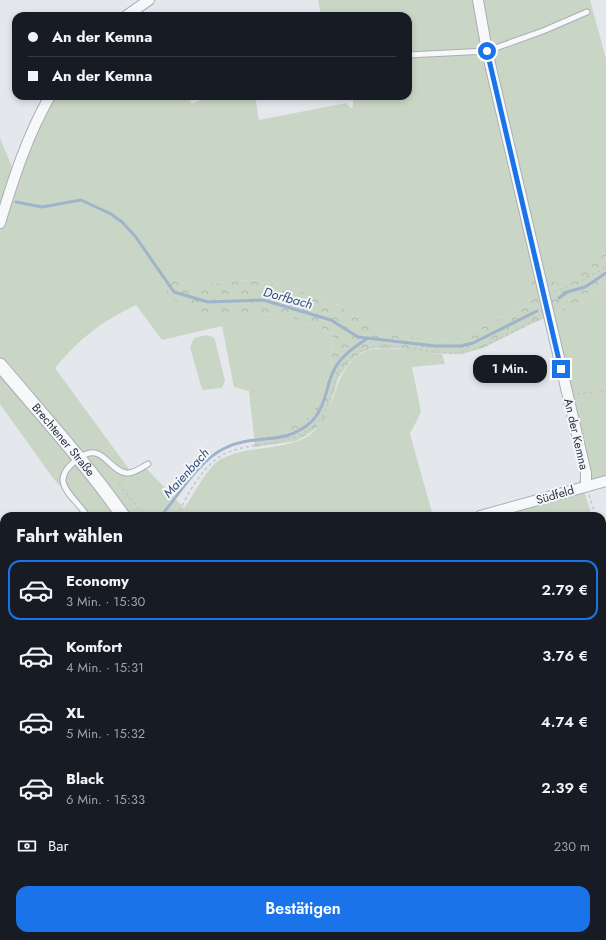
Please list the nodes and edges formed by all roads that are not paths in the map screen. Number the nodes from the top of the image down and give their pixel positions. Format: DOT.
graph roads {
  1 [pos="149,0"];
  2 [pos="478,0"];
  3 [pos="132,12"];
  4 [pos="587,12"];
  5 [pos="487,51"];
  6 [pos="412,55"];
  7 [pos="48,100"];
  8 [pos="0,223"];
  9 [pos="0,365"];
  10 [pos="79,458"];
  11 [pos="148,464"];
  12 [pos="606,481"];
  13 [pos="586,486"];
  14 [pos="84,512"];
  15 [pos="120,512"];
  16 [pos="494,512"];
  1 -- 3 [label="street"];
  2 -- 5 [label="street, An der Kemna"];
  4 -- 5 [label="lane"];
  5 -- 6 [label="lane"];
  5 -- 13 [label="street, An der Kemna"];
  7 -- 8 [label="street"];
  9 -- 10 [label="street, Brechtener Straße"];
  10 -- 11 [label="lane"];
  10 -- 14 [label="lane"];
  10 -- 15 [label="street, Brechtener Straße"];
  12 -- 13 [label="street, Südfeld"];
  13 -- 16 [label="street, Südfeld"];
}
